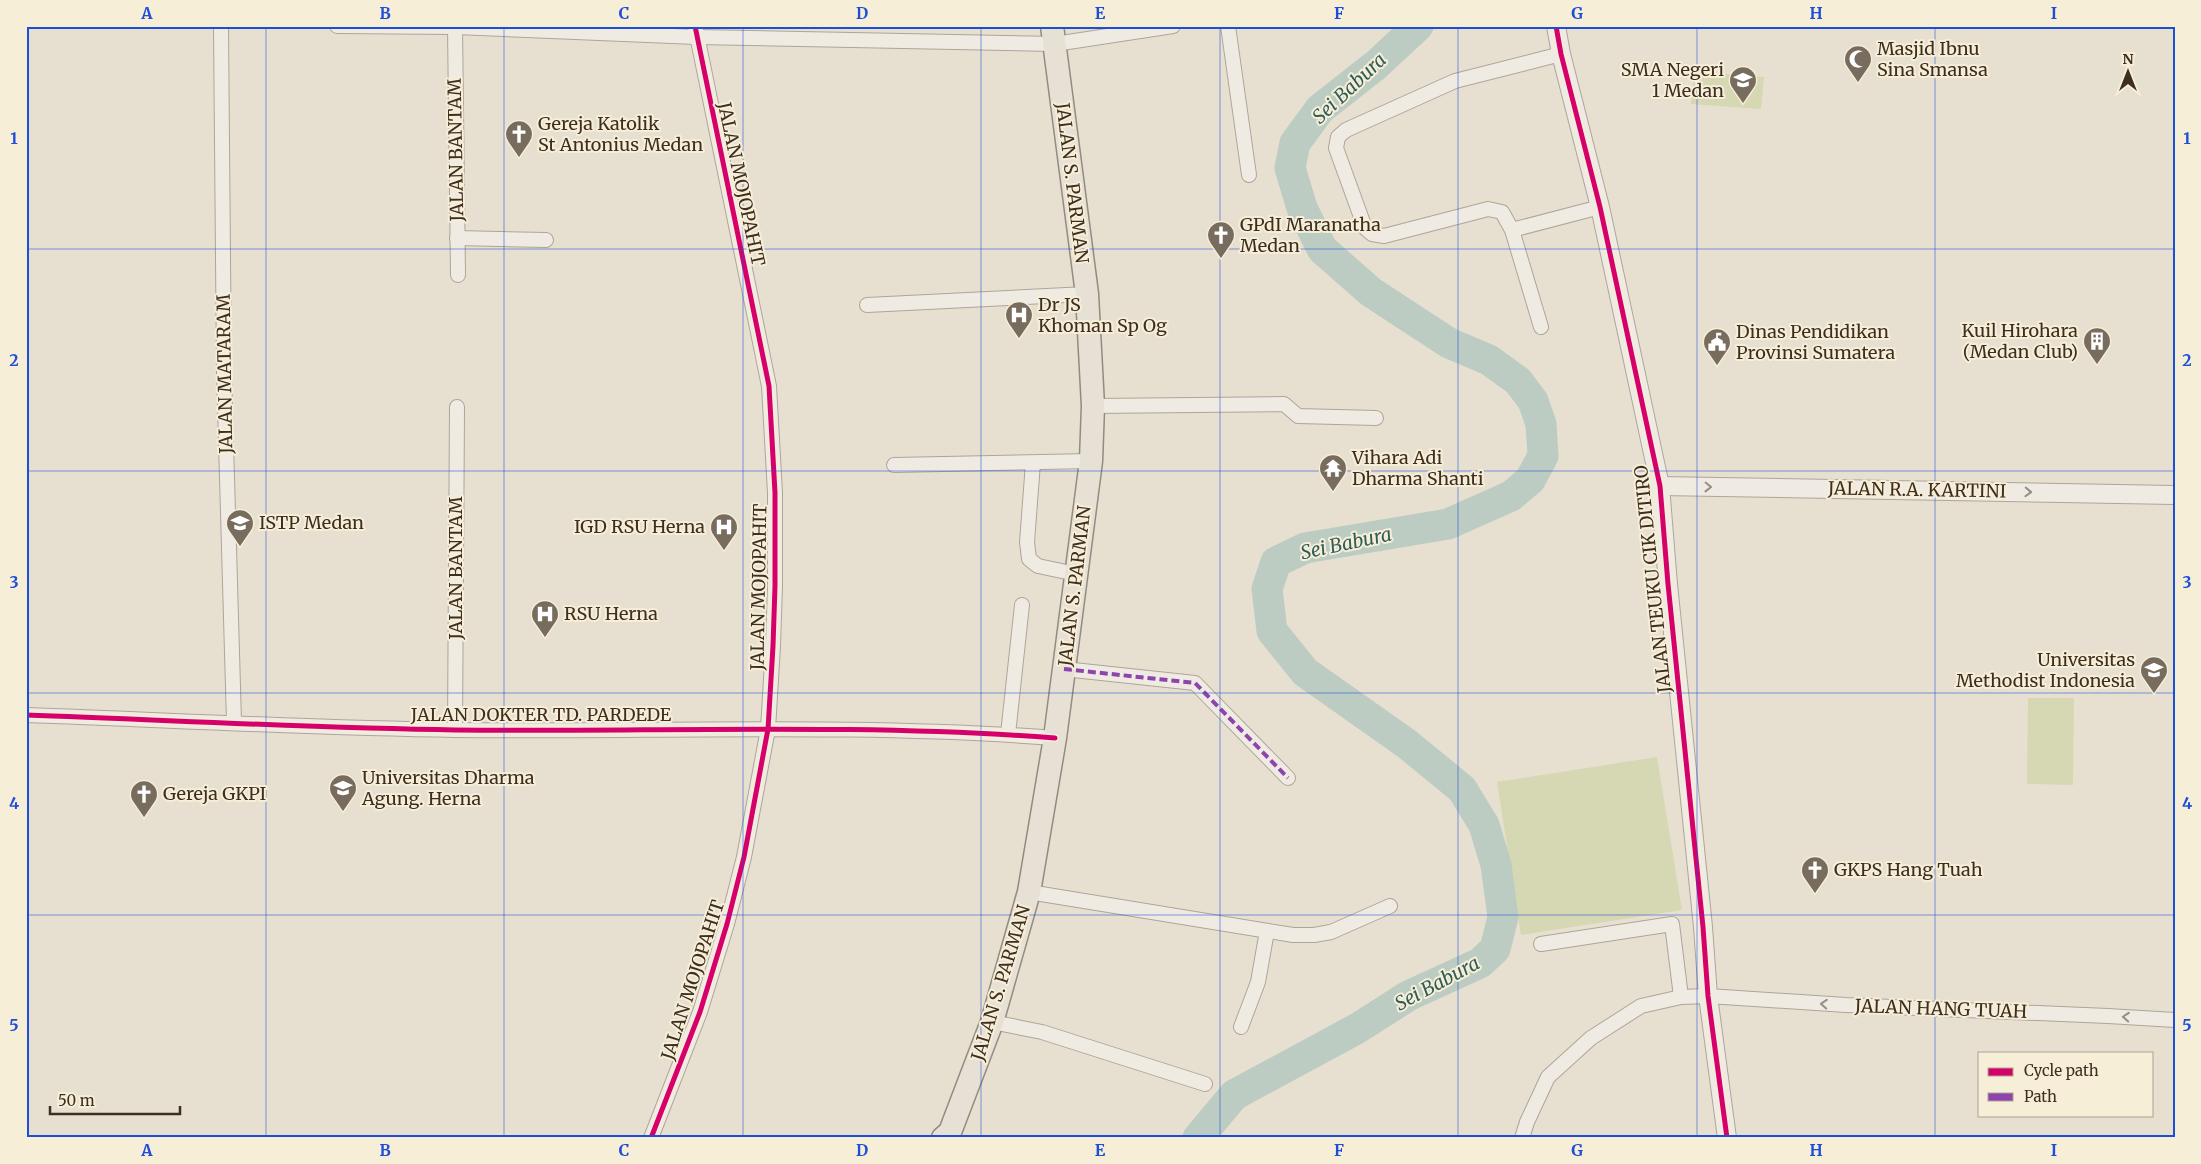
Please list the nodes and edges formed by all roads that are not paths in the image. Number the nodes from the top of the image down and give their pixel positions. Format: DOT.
graph roads {
  1 [pos="221,26"];
  2 [pos="337,26"];
  3 [pos="1173,26"];
  4 [pos="1228,26"];
  5 [pos="1556,26"];
  6 [pos="455,27"];
  7 [pos="696,32"];
  8 [pos="1053,35"];
  9 [pos="1561,54"];
  10 [pos="1249,175"];
  11 [pos="1600,207"];
  12 [pos="1512,230"];
  13 [pos="457,238"];
  14 [pos="546,240"];
  15 [pos="458,275"];
  16 [pos="1086,294"];
  17 [pos="867,305"];
  18 [pos="1540,327"];
  19 [pos="1093,406"];
  20 [pos="457,407"];
  21 [pos="1376,418"];
  22 [pos="1091,461"];
  23 [pos="1033,463"];
  24 [pos="894,465"];
  25 [pos="1660,486"];
  26 [pos="2175,494"];
  27 [pos="1076,574"];
  28 [pos="1022,604"];
  29 [pos="1064,669"];
  30 [pos="26,715"];
  31 [pos="234,722"];
  32 [pos="768,729"];
  33 [pos="455,730"];
  34 [pos="1008,734"];
  35 [pos="1055,738"];
  36 [pos="1288,778"];
  37 [pos="1029,892"];
  38 [pos="1390,906"];
  39 [pos="1267,931"];
  40 [pos="1540,944"];
  41 [pos="1708,996"];
  42 [pos="1681,998"];
  43 [pos="2175,1020"];
  44 [pos="992,1022"];
  45 [pos="1241,1027"];
  46 [pos="1205,1084"];
  47 [pos="948,1136"];
  48 [pos="650,1138"];
  49 [pos="1522,1138"];
  50 [pos="1727,1138"];
  1 -- 31 [label="street, JALAN MATARAM"];
  2 -- 6 [label="street"];
  3 -- 8 [label="street"];
  4 -- 10 [label="street"];
  5 -- 9 [label="street, JALAN TEUKU CIK DITIRO"];
  6 -- 7 [label="street"];
  6 -- 13 [label="street, JALAN BANTAM"];
  7 -- 8 [label="street"];
  7 -- 32 [label="street, JALAN MOJOPAHIT"];
  8 -- 16 [label="main road, JALAN S. PARMAN"];
  9 -- 11 [label="street, JALAN TEUKU CIK DITIRO"];
  9 -- 12 [label="street"];
  11 -- 12 [label="street"];
  11 -- 25 [label="street, JALAN TEUKU CIK DITIRO"];
  12 -- 18 [label="street"];
  13 -- 14 [label="street"];
  13 -- 15 [label="street, JALAN BANTAM"];
  16 -- 17 [label="street"];
  16 -- 19 [label="main road, JALAN S. PARMAN"];
  19 -- 21 [label="street"];
  19 -- 22 [label="main road, JALAN S. PARMAN"];
  20 -- 33 [label="street, JALAN BANTAM"];
  22 -- 23 [label="street"];
  22 -- 27 [label="main road, JALAN S. PARMAN"];
  23 -- 24 [label="street"];
  23 -- 27 [label="street"];
  25 -- 26 [label="street, JALAN R.A. KARTINI, one-way"];
  25 -- 41 [label="street, JALAN TEUKU CIK DITIRO"];
  27 -- 29 [label="main road, JALAN S. PARMAN"];
  28 -- 34 [label="street"];
  29 -- 35 [label="main road, JALAN S. PARMAN"];
  29 -- 36 [label="street"];
  30 -- 31 [label="street, JALAN DOKTER TD. PARDEDE"];
  31 -- 33 [label="street, JALAN DOKTER TD. PARDEDE"];
  32 -- 33 [label="street, JALAN DOKTER TD. PARDEDE"];
  32 -- 34 [label="street, JALAN DOKTER TD. PARDEDE"];
  32 -- 48 [label="street, JALAN MOJOPAHIT"];
  34 -- 35 [label="street, JALAN DOKTER TD. PARDEDE"];
  35 -- 37 [label="main road, JALAN S. PARMAN"];
  37 -- 39 [label="street"];
  37 -- 44 [label="main road, JALAN S. PARMAN"];
  38 -- 39 [label="street"];
  39 -- 45 [label="street"];
  40 -- 42 [label="street"];
  41 -- 42 [label="street, JALAN HANG TUAH"];
  43 -- 41 [label="street, JALAN HANG TUAH, one-way"];
  41 -- 50 [label="street, JALAN TEUKU CIK DITIRO"];
  42 -- 49 [label="street, JALAN HANG TUAH"];
  44 -- 46 [label="street"];
  44 -- 47 [label="main road, JALAN S. PARMAN"];
}
